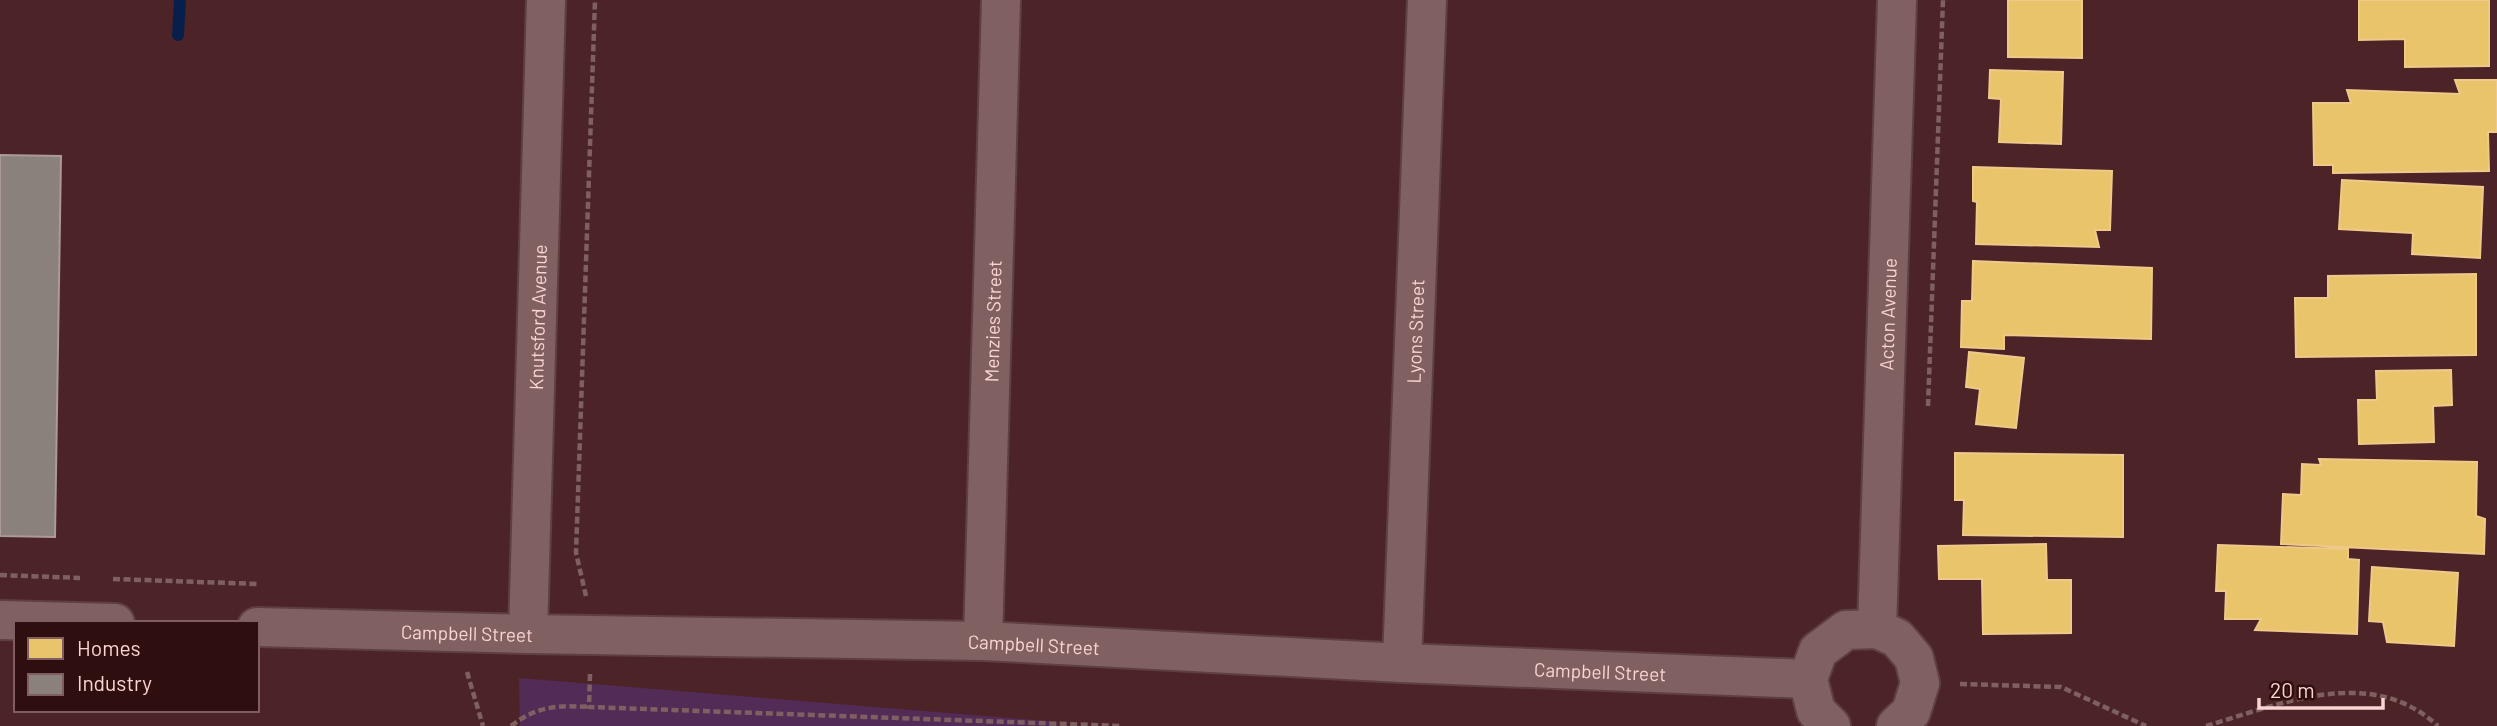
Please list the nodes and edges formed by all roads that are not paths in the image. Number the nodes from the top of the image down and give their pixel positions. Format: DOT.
graph roads {
  1 [pos="546,0"];
  2 [pos="1001,0"];
  3 [pos="1427,0"];
  4 [pos="1898,0"];
  5 [pos="0,620"];
  6 [pos="38,621"];
  7 [pos="259,627"];
  8 [pos="1877,629"];
  9 [pos="528,634"];
  10 [pos="983,642"];
  11 [pos="1402,663"];
  12 [pos="1808,680"];
  13 [pos="1831,726"];
  14 [pos="1896,726"];
  1 -- 9 [label="street, Knutsford Avenue"];
  2 -- 10 [label="street, Menzies Street"];
  3 -- 11 [label="street, Lyons Street"];
  4 -- 8 [label="street, Acton Avenue"];
  5 -- 6 [label="street"];
  7 -- 9 [label="street, Campbell Street"];
  8 -- 12 [label="street"];
  8 -- 14 [label="street"];
  9 -- 10 [label="street, Campbell Street"];
  10 -- 11 [label="street, Campbell Street"];
  11 -- 12 [label="street, Campbell Street"];
  12 -- 13 [label="street"];
}
